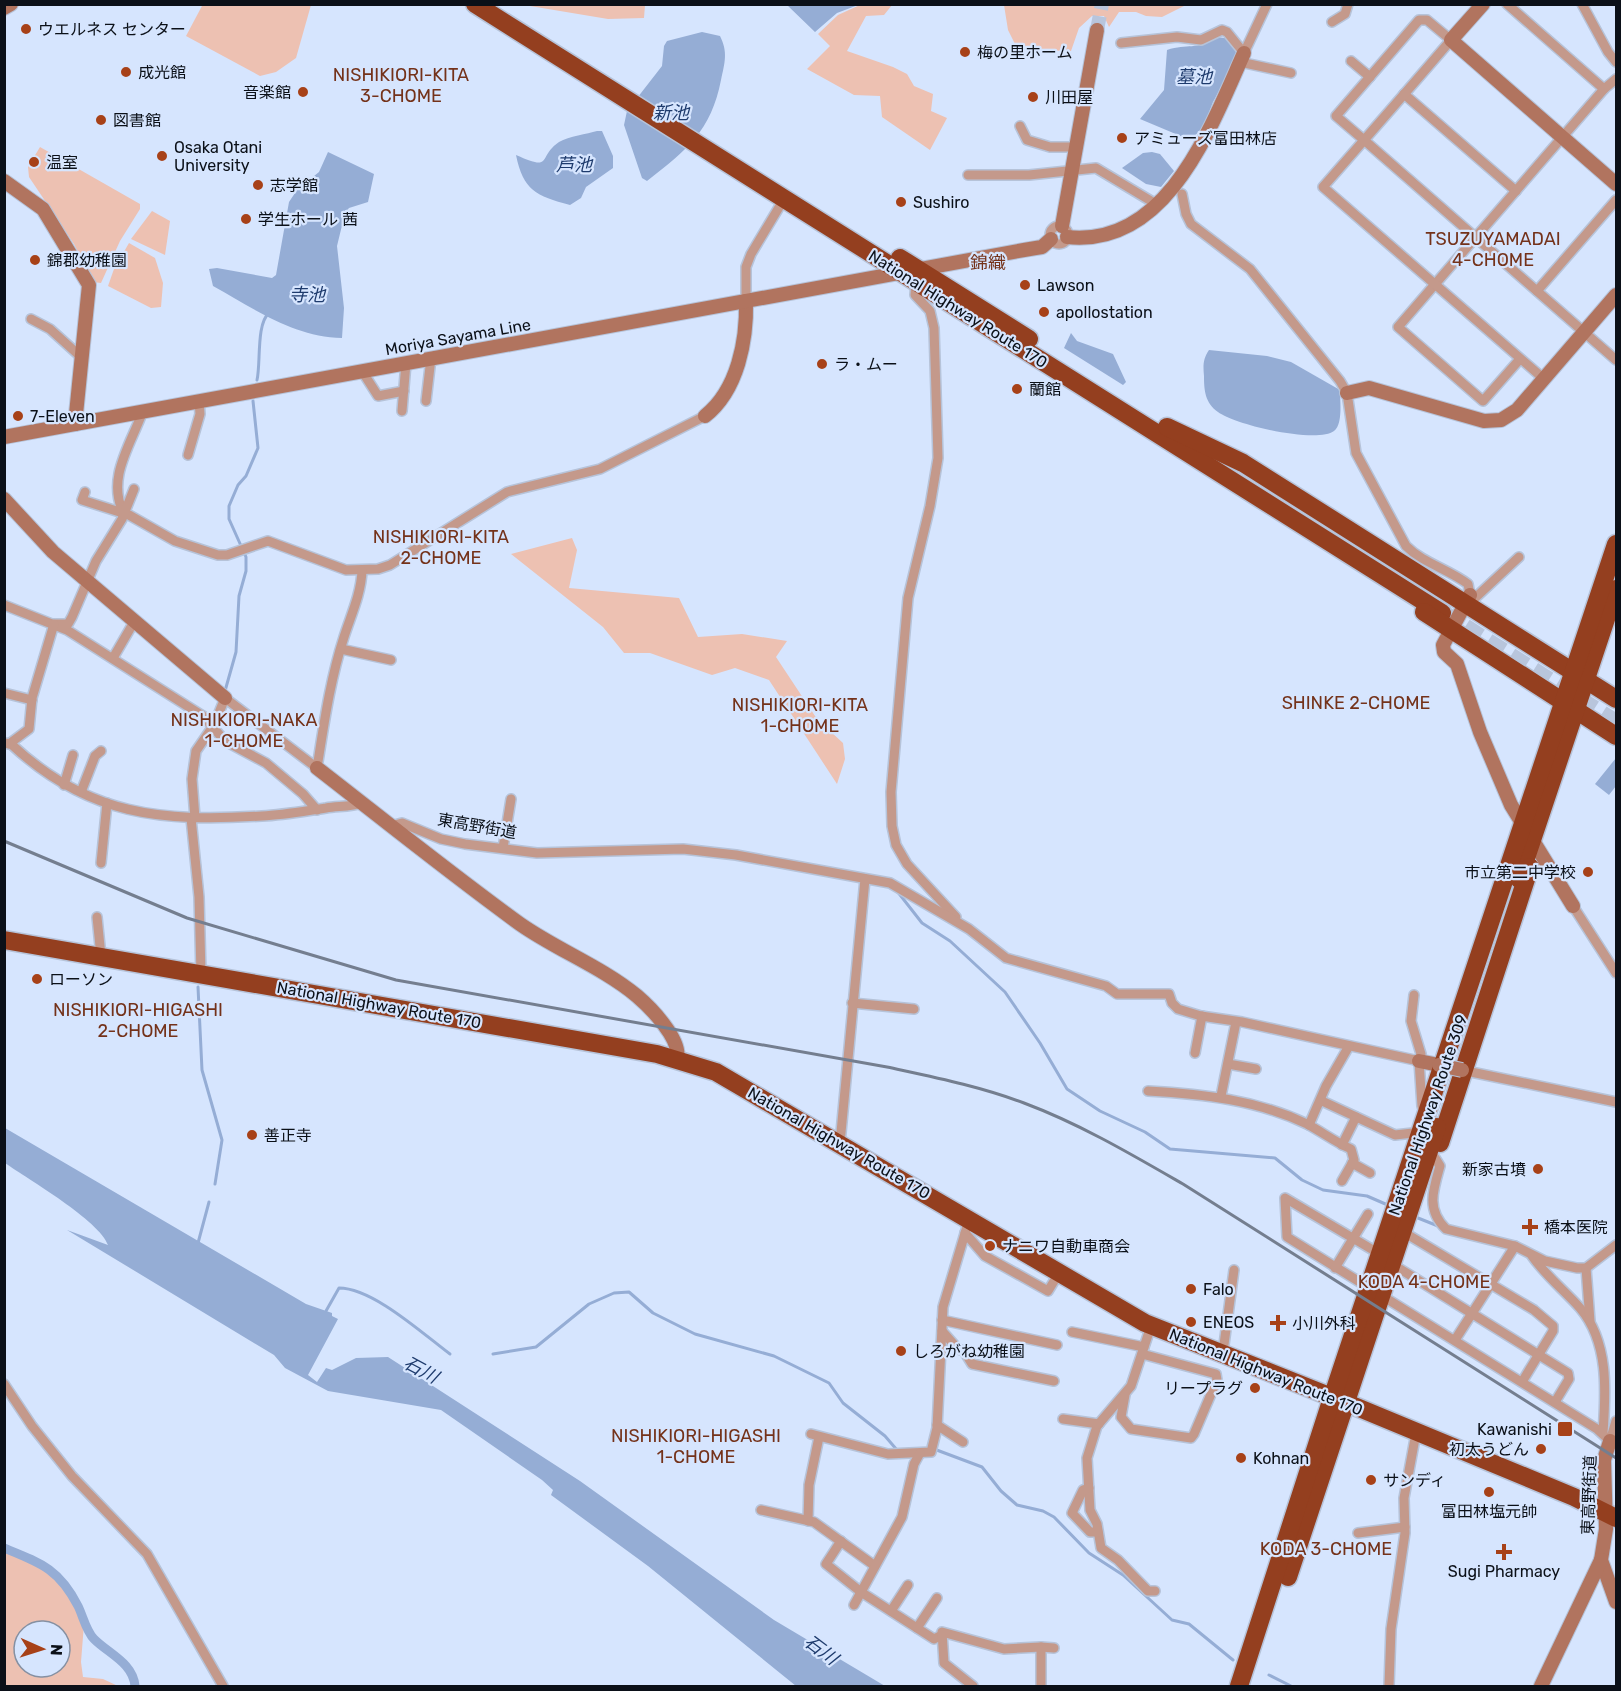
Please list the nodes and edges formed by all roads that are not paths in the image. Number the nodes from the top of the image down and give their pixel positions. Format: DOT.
graph roads {
  1 [pos="11,4"];
  2 [pos="475,4"];
  3 [pos="497,4"];
  4 [pos="1267,4"];
  5 [pos="1348,4"];
  6 [pos="1483,4"];
  7 [pos="1508,4"];
  8 [pos="1582,4"];
  9 [pos="4,8"];
  10 [pos="1519,8"];
  11 [pos="1332,22"];
  12 [pos="1097,30"];
  13 [pos="1451,40"];
  14 [pos="1121,43"];
  15 [pos="1242,58"];
  16 [pos="1351,61"];
  17 [pos="1617,62"];
  18 [pos="1291,73"];
  19 [pos="1370,77"];
  20 [pos="1617,79"];
  21 [pos="1605,89"];
  22 [pos="1404,94"];
  23 [pos="631,96"];
  24 [pos="1020,126"];
  25 [pos="1563,137"];
  26 [pos="701,140"];
  27 [pos="1364,140"];
  28 [pos="1077,147"];
  29 [pos="1073,169"];
  30 [pos="968,175"];
  31 [pos="1179,177"];
  32 [pos="4,180"];
  33 [pos="1617,184"];
  34 [pos="1516,191"];
  35 [pos="1182,194"];
  36 [pos="784,200"];
  37 [pos="1617,200"];
  38 [pos="1156,204"];
  39 [pos="1065,232"];
  40 [pos="1475,237"];
  41 [pos="1051,239"];
  42 [pos="899,272"];
  43 [pos="916,275"];
  44 [pos="1435,284"];
  45 [pos="1537,291"];
  46 [pos="1617,295"];
  47 [pos="746,301"];
  48 [pos="31,319"];
  49 [pos="1584,332"];
  50 [pos="81,357"];
  51 [pos="431,358"];
  52 [pos="1520,359"];
  53 [pos="1617,360"];
  54 [pos="406,363"];
  55 [pos="362,371"];
  56 [pos="1544,379"];
  57 [pos="404,391"];
  58 [pos="1347,393"];
  59 [pos="426,400"];
  60 [pos="199,401"];
  61 [pos="142,411"];
  62 [pos="402,411"];
  63 [pos="705,416"];
  64 [pos="75,424"];
  65 [pos="4,437"];
  66 [pos="1182,450"];
  67 [pos="188,455"];
  68 [pos="134,489"];
  69 [pos="4,499"];
  70 [pos="82,500"];
  71 [pos="124,514"];
  72 [pos="1617,544"];
  73 [pos="1519,557"];
  74 [pos="362,571"];
  75 [pos="87,581"];
  76 [pos="1617,589"];
  77 [pos="1456,603"];
  78 [pos="4,605"];
  79 [pos="134,622"];
  80 [pos="54,624"];
  81 [pos="1452,630"];
  82 [pos="341,649"];
  83 [pos="113,658"];
  84 [pos="391,660"];
  85 [pos="1580,677"];
  86 [pos="4,693"];
  87 [pos="225,698"];
  88 [pos="1617,699"];
  89 [pos="32,700"];
  90 [pos="1570,706"];
  91 [pos="213,726"];
  92 [pos="1617,736"];
  93 [pos="7,743"];
  94 [pos="101,751"];
  95 [pos="73,755"];
  96 [pos="317,768"];
  97 [pos="64,785"];
  98 [pos="81,792"];
  99 [pos="511,799"];
  100 [pos="107,803"];
  101 [pos="362,803"];
  102 [pos="317,810"];
  103 [pos="193,818"];
  104 [pos="391,826"];
  105 [pos="1528,833"];
  106 [pos="503,848"];
  107 [pos="1512,861"];
  108 [pos="101,863"];
  109 [pos="865,879"];
  110 [pos="1573,906"];
  111 [pos="97,917"];
  112 [pos="964,926"];
  113 [pos="4,940"];
  114 [pos="101,956"];
  115 [pos="1617,972"];
  116 [pos="201,974"];
  117 [pos="1414,995"];
  118 [pos="852,1003"];
  119 [pos="914,1009"];
  120 [pos="1202,1016"];
  121 [pos="1236,1022"];
  122 [pos="1349,1046"];
  123 [pos="1195,1053"];
  124 [pos="677,1059"];
  125 [pos="1431,1063"];
  126 [pos="1228,1064"];
  127 [pos="1256,1069"];
  128 [pos="1466,1070"];
  129 [pos="1148,1090"];
  130 [pos="1221,1096"];
  131 [pos="1322,1101"];
  132 [pos="1617,1102"];
  133 [pos="1356,1117"];
  134 [pos="1309,1125"];
  135 [pos="1413,1133"];
  136 [pos="840,1143"];
  137 [pos="1342,1145"];
  138 [pos="1435,1158"];
  139 [pos="1352,1163"];
  140 [pos="1370,1173"];
  141 [pos="1342,1180"];
  142 [pos="1368,1214"];
  143 [pos="967,1226"];
  144 [pos="1410,1236"];
  145 [pos="1353,1239"];
  146 [pos="1617,1245"];
  147 [pos="1515,1246"];
  148 [pos="1373,1250"];
  149 [pos="1531,1254"];
  150 [pos="1392,1264"];
  151 [pos="1335,1268"];
  152 [pos="1586,1268"];
  153 [pos="1234,1270"];
  154 [pos="1490,1284"];
  155 [pos="1371,1289"];
  156 [pos="1472,1313"];
  157 [pos="942,1320"];
  158 [pos="1591,1323"];
  159 [pos="1151,1326"];
  160 [pos="942,1331"];
  161 [pos="1072,1332"];
  162 [pos="1455,1340"];
  163 [pos="1056,1345"];
  164 [pos="1143,1350"];
  165 [pos="1223,1352"];
  166 [pos="1539,1355"];
  167 [pos="1054,1381"];
  168 [pos="1522,1382"];
  169 [pos="4,1384"];
  170 [pos="1126,1392"];
  171 [pos="1340,1400"];
  172 [pos="1555,1402"];
  173 [pos="1063,1419"];
  174 [pos="1617,1420"];
  175 [pos="1099,1424"];
  176 [pos="937,1425"];
  177 [pos="1416,1433"];
  178 [pos="1606,1437"];
  179 [pos="963,1442"];
  180 [pos="920,1453"];
  181 [pos="1089,1488"];
  182 [pos="761,1510"];
  183 [pos="1610,1514"];
  184 [pos="808,1521"];
  185 [pos="1405,1527"];
  186 [pos="1098,1532"];
  187 [pos="1358,1533"];
  188 [pos="841,1541"];
  189 [pos="1601,1560"];
  190 [pos="875,1566"];
  191 [pos="908,1585"];
  192 [pos="1155,1591"];
  193 [pos="861,1592"];
  194 [pos="937,1598"];
  195 [pos="1617,1602"];
  196 [pos="854,1605"];
  197 [pos="891,1611"];
  198 [pos="917,1628"];
  199 [pos="942,1635"];
  200 [pos="1041,1647"];
  201 [pos="1054,1648"];
  202 [pos="223,1686"];
  203 [pos="973,1686"];
  204 [pos="1041,1686"];
  205 [pos="1239,1686"];
  206 [pos="1251,1686"];
  207 [pos="1389,1686"];
  208 [pos="1541,1686"];
  1 -- 9 [label="street"];
  2 -- 23 [label="highway, National Highway Route 170"];
  3 -- 23 [label="highway, National Highway Route 170"];
  4 -- 15 [label="street"];
  5 -- 11 [label="street"];
  6 -- 13 [label="street"];
  7 -- 10 [label="street"];
  8 -- 17 [label="street"];
  10 -- 21 [label="street"];
  12 -- 28 [label="street"];
  13 -- 19 [label="street"];
  13 -- 22 [label="street"];
  13 -- 25 [label="street"];
  14 -- 15 [label="street"];
  15 -- 18 [label="street"];
  15 -- 31 [label="street"];
  16 -- 19 [label="street"];
  19 -- 27 [label="street"];
  20 -- 21 [label="street"];
  21 -- 25 [label="street"];
  22 -- 27 [label="street"];
  22 -- 34 [label="street"];
  23 -- 26 [label="highway, National Highway Route 170"];
  24 -- 28 [label="street"];
  25 -- 33 [label="street"];
  25 -- 34 [label="street"];
  26 -- 36 [label="highway, National Highway Route 170"];
  26 -- 43 [label="highway, National Highway Route 170"];
  27 -- 40 [label="street"];
  27 -- 44 [label="street"];
  28 -- 29 [label="street"];
  29 -- 30 [label="street"];
  29 -- 38 [label="street"];
  29 -- 39 [label="street"];
  31 -- 35 [label="street"];
  31 -- 38 [label="street"];
  32 -- 50 [label="street"];
  34 -- 40 [label="street"];
  35 -- 58 [label="street"];
  36 -- 42 [label="highway, National Highway Route 170"];
  36 -- 47 [label="street"];
  37 -- 45 [label="street"];
  38 -- 39 [label="street"];
  39 -- 41 [label="street"];
  39 -- 41 [label="street"];
  40 -- 44 [label="street"];
  40 -- 45 [label="street"];
  41 -- 43 [label="street"];
  42 -- 43 [label="highway, National Highway Route 170"];
  42 -- 47 [label="street, Moriya Sayama Line"];
  43 -- 66 [label="highway, National Highway Route 170"];
  43 -- 77 [label="highway, National Highway Route 170"];
  43 -- 112 [label="street"];
  44 -- 52 [label="street"];
  44 -- 52 [label="street"];
  45 -- 49 [label="street"];
  46 -- 49 [label="street"];
  47 -- 51 [label="street, Moriya Sayama Line"];
  47 -- 63 [label="street"];
  48 -- 50 [label="street"];
  49 -- 53 [label="street"];
  49 -- 56 [label="street"];
  50 -- 64 [label="street"];
  51 -- 54 [label="street, Moriya Sayama Line"];
  51 -- 59 [label="street"];
  52 -- 56 [label="street"];
  54 -- 55 [label="street, Moriya Sayama Line"];
  54 -- 57 [label="street"];
  55 -- 57 [label="street"];
  55 -- 60 [label="street, Moriya Sayama Line"];
  56 -- 58 [label="street"];
  57 -- 62 [label="street"];
  58 -- 77 [label="street"];
  60 -- 61 [label="street, Moriya Sayama Line"];
  60 -- 67 [label="street"];
  61 -- 64 [label="street, Moriya Sayama Line"];
  61 -- 71 [label="street"];
  63 -- 74 [label="street"];
  64 -- 65 [label="street, Moriya Sayama Line"];
  66 -- 77 [label="highway, National Highway Route 170"];
  66 -- 81 [label="highway"];
  68 -- 71 [label="street"];
  69 -- 75 [label="street"];
  70 -- 71 [label="street"];
  71 -- 74 [label="street"];
  71 -- 75 [label="street"];
  72 -- 85 [label="highway, National Highway Route 309"];
  73 -- 77 [label="street"];
  74 -- 82 [label="street"];
  75 -- 79 [label="street"];
  75 -- 80 [label="street"];
  76 -- 85 [label="highway, National Highway Route 309"];
  77 -- 81 [label="street"];
  77 -- 85 [label="highway"];
  78 -- 80 [label="street"];
  79 -- 83 [label="street"];
  79 -- 87 [label="street"];
  80 -- 83 [label="street"];
  80 -- 89 [label="street"];
  81 -- 90 [label="highway"];
  81 -- 105 [label="street"];
  82 -- 84 [label="street"];
  82 -- 96 [label="street"];
  83 -- 91 [label="street"];
  85 -- 88 [label="highway"];
  85 -- 90 [label="highway, National Highway Route 309"];
  86 -- 89 [label="street"];
  87 -- 91 [label="street"];
  87 -- 96 [label="street"];
  89 -- 93 [label="street"];
  90 -- 92 [label="highway"];
  90 -- 105 [label="highway, National Highway Route 309"];
  91 -- 102 [label="street"];
  91 -- 103 [label="street"];
  93 -- 97 [label="street"];
  94 -- 98 [label="street"];
  95 -- 97 [label="street"];
  96 -- 101 [label="street, 東高野街道"];
  97 -- 98 [label="street"];
  98 -- 100 [label="street"];
  99 -- 106 [label="street"];
  100 -- 103 [label="street"];
  100 -- 108 [label="street"];
  101 -- 102 [label="street"];
  101 -- 104 [label="street, 東高野街道"];
  102 -- 103 [label="street"];
  103 -- 116 [label="street"];
  104 -- 106 [label="street, 東高野街道"];
  104 -- 124 [label="street"];
  105 -- 107 [label="highway, National Highway Route 309"];
  105 -- 110 [label="street"];
  105 -- 128 [label="highway"];
  105 -- 150 [label="highway, National Highway Route 309"];
  106 -- 109 [label="street, 東高野街道"];
  107 -- 125 [label="highway"];
  107 -- 155 [label="highway, National Highway Route 309"];
  109 -- 112 [label="street, 東高野街道"];
  109 -- 118 [label="street"];
  110 -- 115 [label="street"];
  111 -- 114 [label="street"];
  112 -- 120 [label="street"];
  113 -- 114 [label="highway, National Highway Route 170"];
  114 -- 116 [label="highway, National Highway Route 170"];
  116 -- 124 [label="highway, National Highway Route 170"];
  117 -- 125 [label="street"];
  118 -- 119 [label="street"];
  118 -- 136 [label="street"];
  120 -- 121 [label="street"];
  120 -- 123 [label="street"];
  121 -- 122 [label="street"];
  121 -- 126 [label="street"];
  122 -- 125 [label="street"];
  122 -- 131 [label="street"];
  124 -- 136 [label="highway, National Highway Route 170"];
  125 -- 128 [label="street, bridge"];
  125 -- 135 [label="highway"];
  126 -- 127 [label="street"];
  126 -- 130 [label="street"];
  128 -- 132 [label="street"];
  128 -- 138 [label="highway"];
  129 -- 130 [label="street"];
  130 -- 134 [label="street"];
  131 -- 133 [label="street"];
  131 -- 134 [label="street"];
  133 -- 135 [label="street"];
  133 -- 137 [label="street"];
  134 -- 137 [label="street"];
  135 -- 148 [label="highway"];
  136 -- 143 [label="highway, National Highway Route 170"];
  137 -- 139 [label="street"];
  138 -- 144 [label="highway"];
  138 -- 147 [label="street, 東高野街道"];
  139 -- 140 [label="street"];
  139 -- 141 [label="street"];
  142 -- 145 [label="street"];
  143 -- 157 [label="street"];
  143 -- 159 [label="highway, National Highway Route 170"];
  144 -- 150 [label="highway"];
  144 -- 154 [label="street"];
  145 -- 148 [label="street"];
  145 -- 151 [label="street"];
  145 -- 151 [label="street"];
  146 -- 152 [label="street"];
  147 -- 149 [label="street, 東高野街道"];
  147 -- 154 [label="street"];
  148 -- 155 [label="highway"];
  149 -- 152 [label="street"];
  149 -- 158 [label="street, 東高野街道"];
  150 -- 155 [label="highway, National Highway Route 309"];
  150 -- 156 [label="street"];
  151 -- 155 [label="street"];
  152 -- 158 [label="street"];
  153 -- 165 [label="street"];
  154 -- 156 [label="street"];
  154 -- 166 [label="street"];
  155 -- 162 [label="street"];
  155 -- 171 [label="highway, National Highway Route 309"];
  155 -- 171 [label="highway, National Highway Route 309"];
  156 -- 162 [label="street"];
  156 -- 166 [label="street"];
  157 -- 160 [label="street"];
  157 -- 163 [label="street"];
  158 -- 178 [label="street, 東高野街道"];
  159 -- 164 [label="street"];
  159 -- 165 [label="highway, National Highway Route 170"];
  160 -- 167 [label="street"];
  160 -- 176 [label="street"];
  161 -- 164 [label="street"];
  162 -- 168 [label="street"];
  164 -- 170 [label="street"];
  164 -- 170 [label="street"];
  165 -- 171 [label="highway, National Highway Route 170"];
  166 -- 168 [label="street"];
  166 -- 172 [label="street"];
  168 -- 172 [label="street"];
  169 -- 202 [label="street"];
  170 -- 175 [label="street"];
  171 -- 177 [label="highway, National Highway Route 170"];
  171 -- 205 [label="highway, National Highway Route 309"];
  171 -- 206 [label="highway, National Highway Route 309"];
  172 -- 178 [label="street"];
  173 -- 175 [label="street"];
  174 -- 178 [label="street"];
  175 -- 181 [label="street"];
  176 -- 179 [label="street"];
  176 -- 180 [label="street"];
  177 -- 183 [label="highway, National Highway Route 170"];
  177 -- 185 [label="street"];
  178 -- 183 [label="street, 東高野街道"];
  180 -- 184 [label="street"];
  180 -- 190 [label="street"];
  181 -- 186 [label="street"];
  181 -- 186 [label="street"];
  182 -- 184 [label="street"];
  183 -- 189 [label="street, 東高野街道"];
  184 -- 188 [label="street"];
  185 -- 187 [label="street"];
  185 -- 207 [label="street"];
  186 -- 192 [label="street"];
  188 -- 190 [label="street"];
  188 -- 193 [label="street"];
  189 -- 195 [label="street, 東高野街道"];
  189 -- 208 [label="street"];
  190 -- 193 [label="street"];
  191 -- 197 [label="street"];
  193 -- 196 [label="street"];
  193 -- 197 [label="street"];
  194 -- 198 [label="street"];
  197 -- 198 [label="street"];
  198 -- 199 [label="street"];
  199 -- 200 [label="street"];
  199 -- 203 [label="street"];
  200 -- 201 [label="street"];
  200 -- 204 [label="street"];
}
